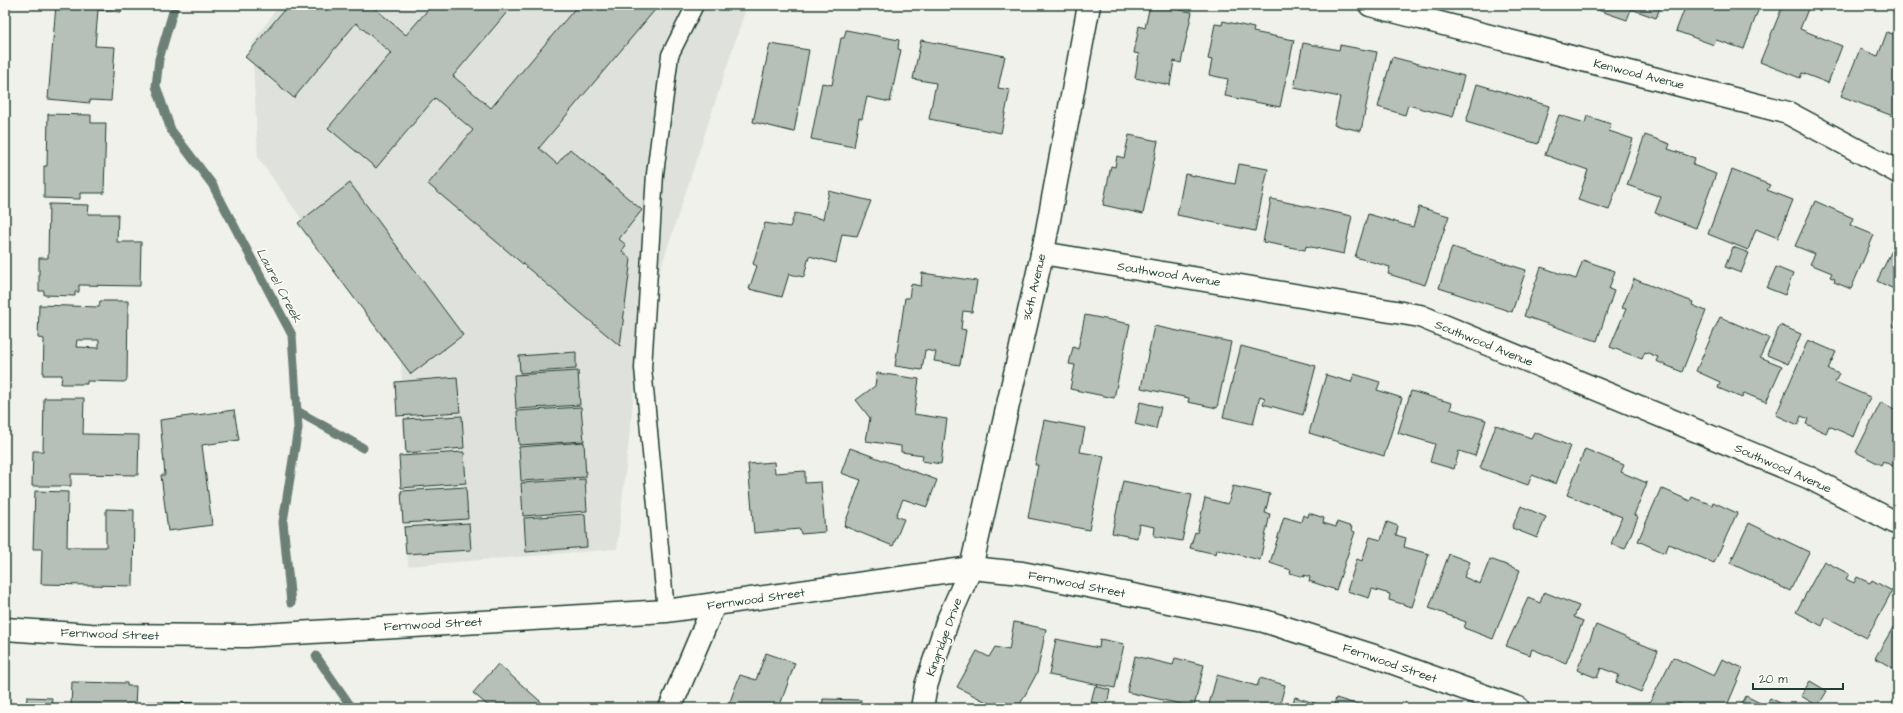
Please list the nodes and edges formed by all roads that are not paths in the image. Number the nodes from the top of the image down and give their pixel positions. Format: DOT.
graph roads {
  1 [pos="695,5"];
  2 [pos="1089,5"];
  3 [pos="1370,5"];
  4 [pos="1898,172"];
  5 [pos="1042,253"];
  6 [pos="1898,524"];
  7 [pos="971,568"];
  8 [pos="714,605"];
  9 [pos="666,611"];
  10 [pos="5,629"];
  11 [pos="1497,703"];
  12 [pos="670,708"];
  13 [pos="922,708"];
  14 [pos="1518,708"];
  1 -- 9 [label="lane"];
  2 -- 5 [label="street, 36th Avenue"];
  3 -- 4 [label="street, Kenwood Avenue"];
  5 -- 6 [label="street, Southwood Avenue"];
  5 -- 7 [label="street, 36th Avenue"];
  7 -- 8 [label="street, Fernwood Street"];
  7 -- 11 [label="street, Fernwood Street"];
  7 -- 13 [label="street, Kingridge Drive"];
  8 -- 9 [label="street, Fernwood Street"];
  8 -- 12 [label="street"];
  9 -- 10 [label="street, Fernwood Street"];
  11 -- 14 [label="street, Fernwood Street"];
}
